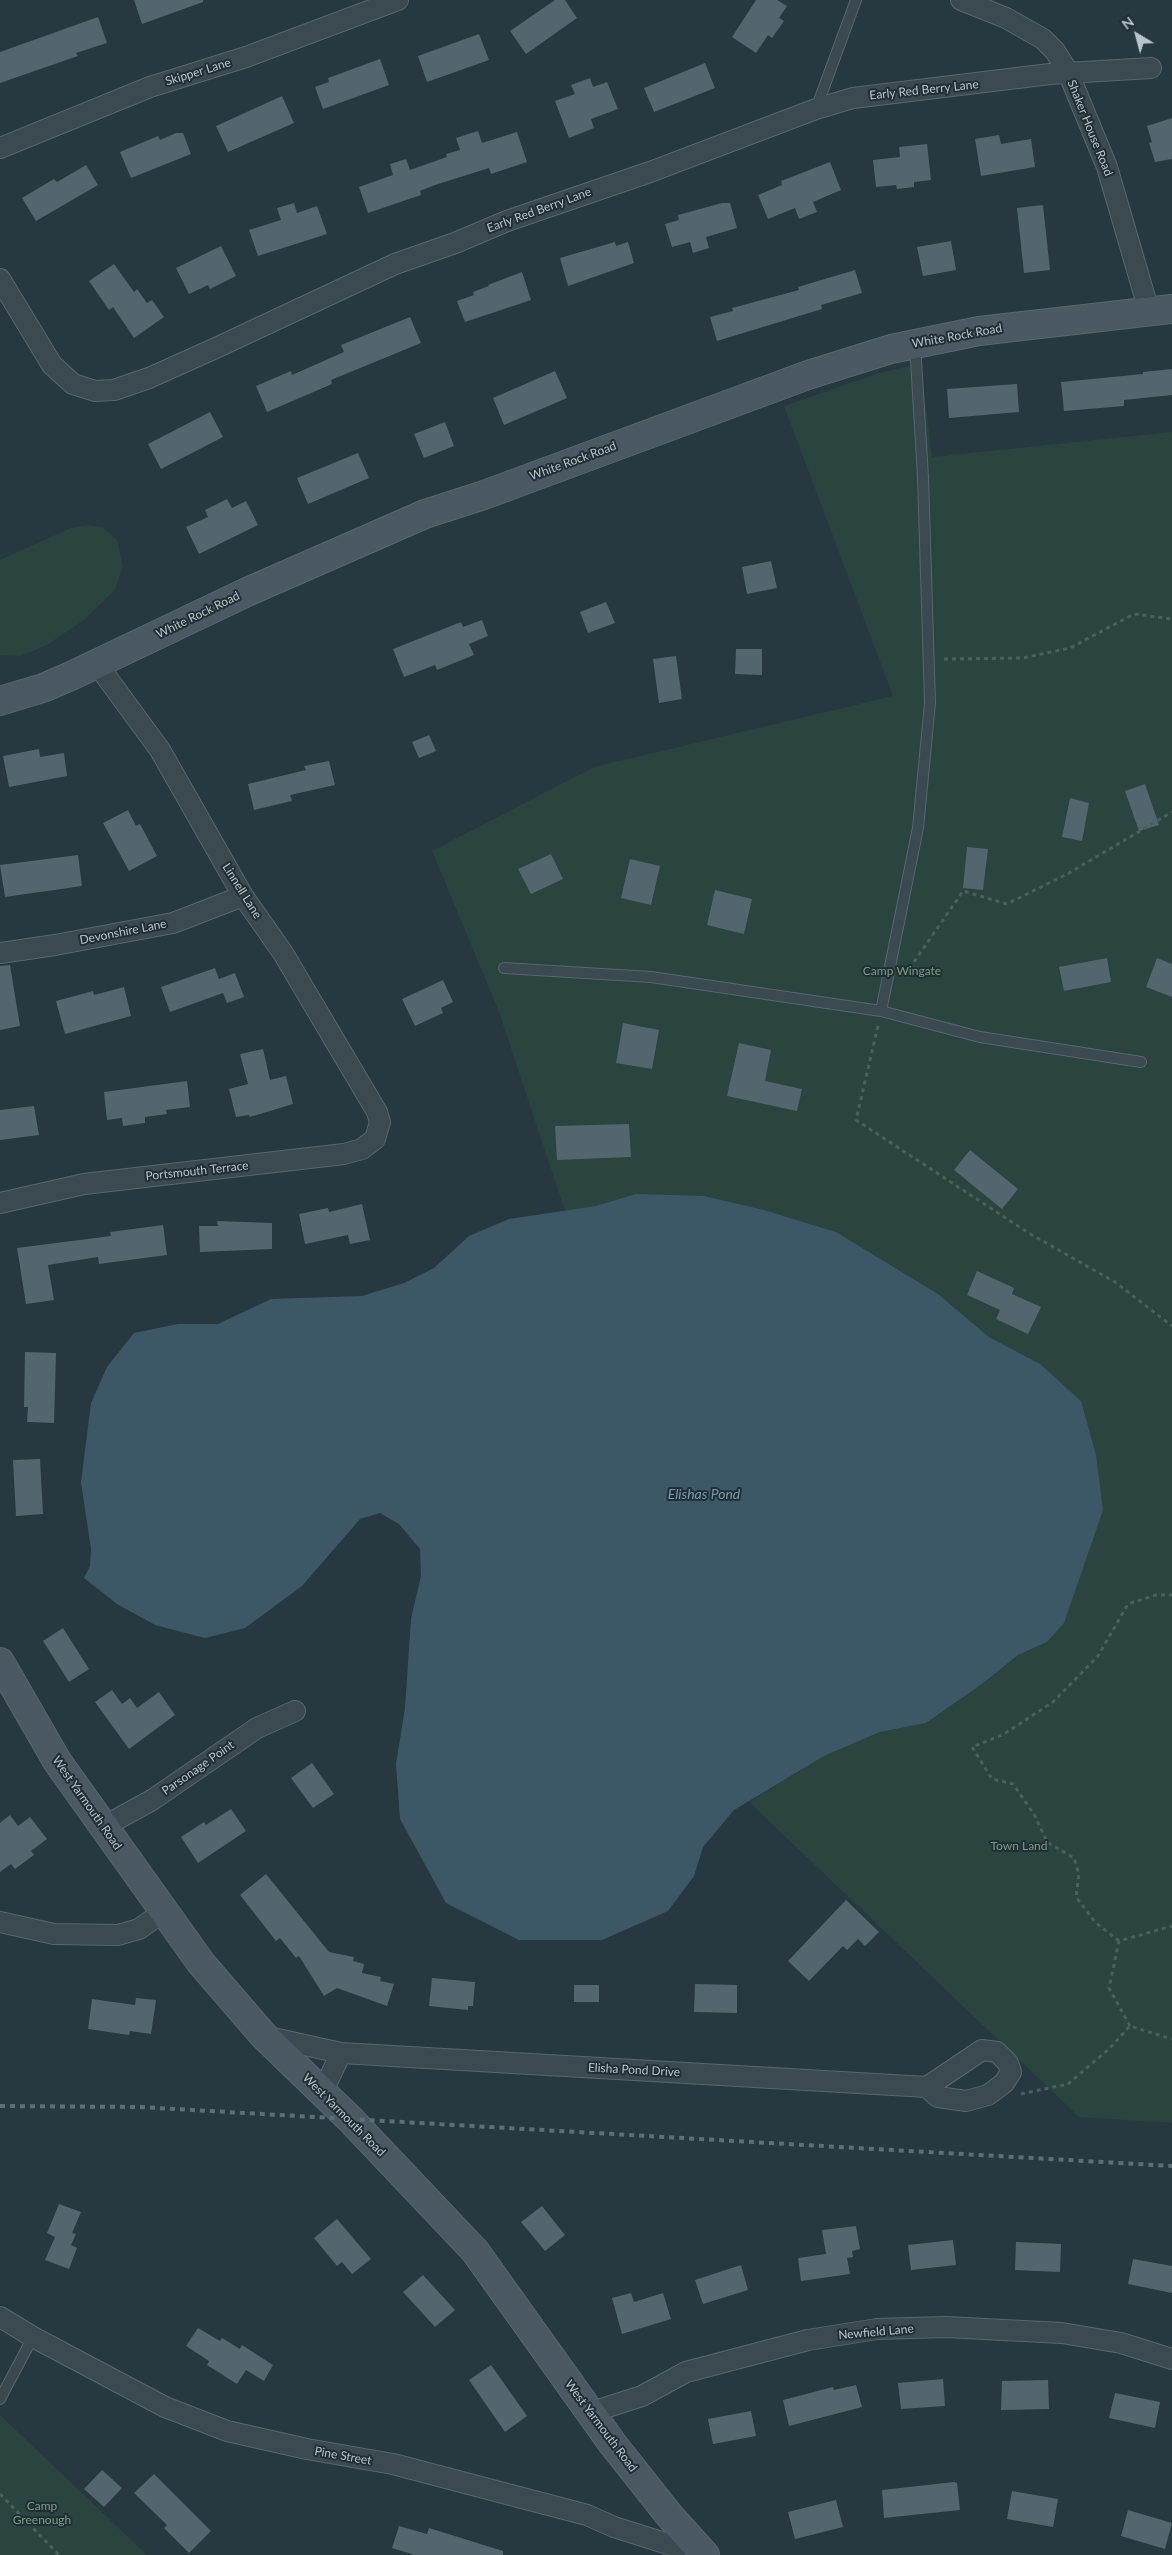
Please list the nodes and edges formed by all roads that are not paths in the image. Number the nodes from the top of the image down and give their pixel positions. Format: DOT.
graph roads {
  1 [pos="398,0"];
  2 [pos="856,0"];
  3 [pos="962,0"];
  4 [pos="1151,68"];
  5 [pos="1068,72"];
  6 [pos="816,109"];
  7 [pos="0,148"];
  8 [pos="0,279"];
  9 [pos="1161,310"];
  10 [pos="915,344"];
  11 [pos="97,664"];
  12 [pos="0,702"];
  13 [pos="243,896"];
  14 [pos="0,953"];
  15 [pos="504,968"];
  16 [pos="881,1011"];
  17 [pos="1142,1062"];
  18 [pos="380,1122"];
  19 [pos="0,1203"];
  20 [pos="0,1662"];
  21 [pos="296,1711"];
  22 [pos="103,1827"];
  23 [pos="163,1912"];
  24 [pos="0,1922"];
  25 [pos="264,2036"];
  26 [pos="341,2053"];
  27 [pos="927,2087"];
  28 [pos="322,2093"];
  29 [pos="0,2317"];
  30 [pos="32,2337"];
  31 [pos="1172,2360"];
  32 [pos="0,2400"];
  33 [pos="589,2412"];
  34 [pos="704,2555"];
  1 -- 7 [label="street, Skipper Lane"];
  2 -- 6 [label="lane"];
  3 -- 5 [label="street, Shaker House Road"];
  4 -- 5 [label="street, Early Red Berry Lane"];
  5 -- 6 [label="street, Early Red Berry Lane"];
  5 -- 9 [label="street, Shaker House Road"];
  6 -- 8 [label="street, Early Red Berry Lane"];
  9 -- 10 [label="street, White Rock Road"];
  10 -- 11 [label="street, White Rock Road"];
  10 -- 16 [label="lane"];
  11 -- 12 [label="street, White Rock Road"];
  11 -- 13 [label="street, Linnell Lane"];
  13 -- 14 [label="street, Devonshire Lane"];
  13 -- 18 [label="street, Linnell Lane"];
  15 -- 16 [label="lane"];
  16 -- 17 [label="lane"];
  18 -- 19 [label="street, Portsmouth Terrace"];
  20 -- 22 [label="street, West Yarmouth Road"];
  21 -- 22 [label="street, Parsonage Point"];
  22 -- 23 [label="street, West Yarmouth Road"];
  23 -- 24 [label="street"];
  23 -- 25 [label="street, West Yarmouth Road"];
  25 -- 26 [label="street, Elisha Pond Drive"];
  25 -- 28 [label="street, West Yarmouth Road"];
  26 -- 27 [label="street, Elisha Pond Drive"];
  26 -- 28 [label="street"];
  27 -- 27 [label="street, Elisha Pond Drive"];
  28 -- 33 [label="street, West Yarmouth Road"];
  29 -- 30 [label="street, Pine Street"];
  30 -- 32 [label="lane"];
  30 -- 34 [label="street, Pine Street"];
  31 -- 33 [label="street, Newfield Lane"];
  33 -- 34 [label="street, West Yarmouth Road"];
}
